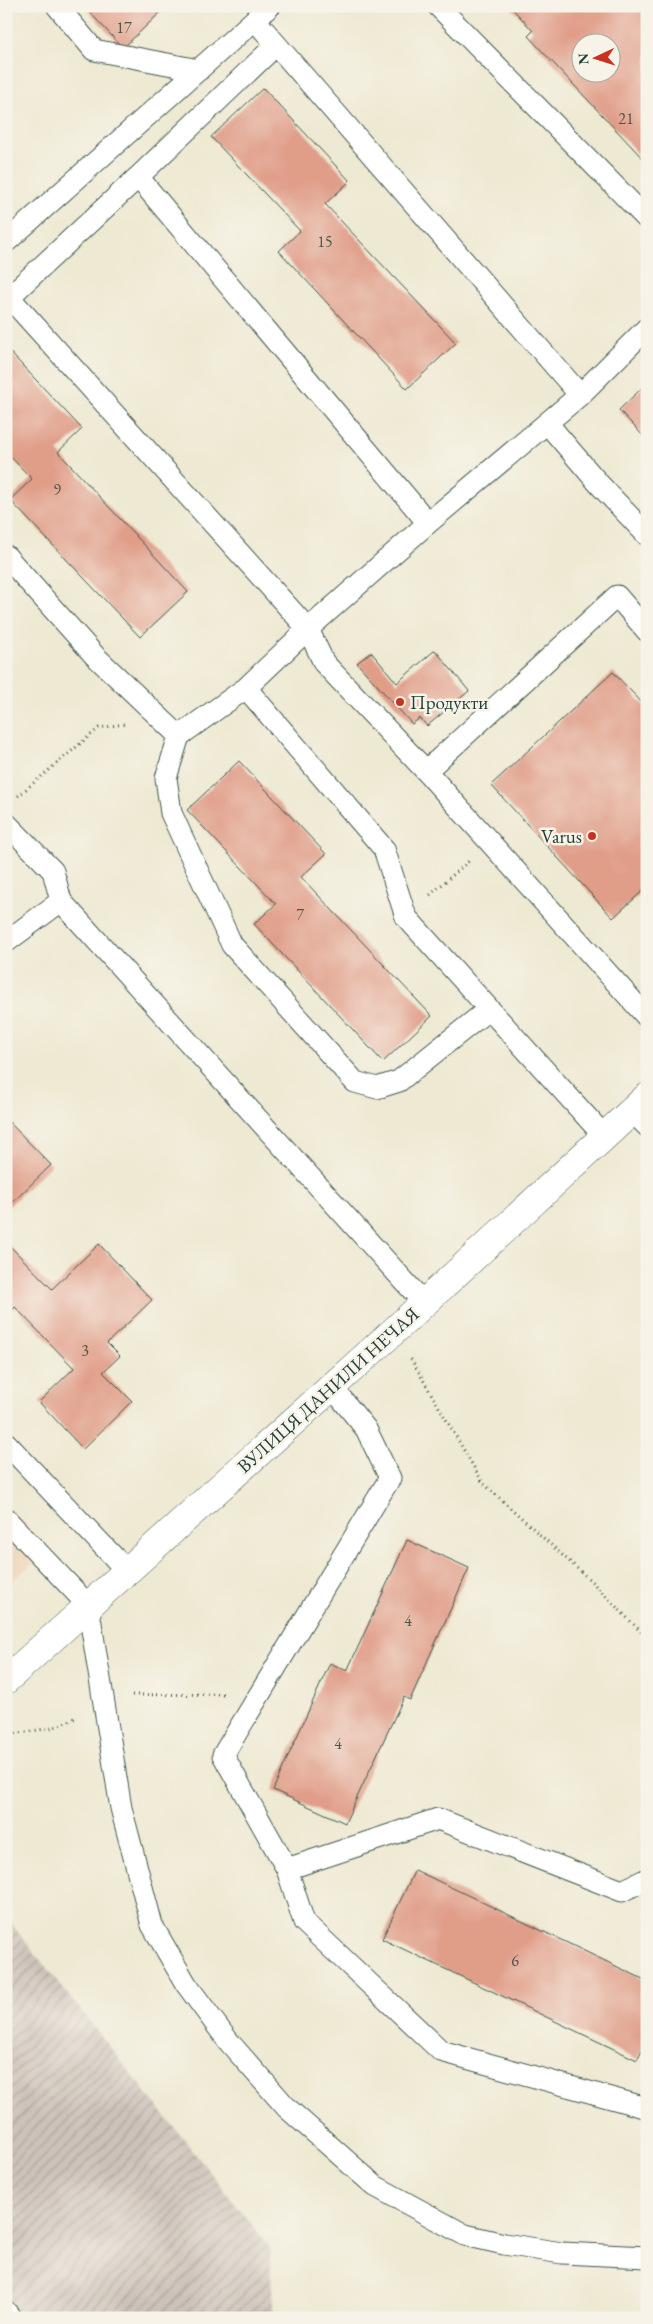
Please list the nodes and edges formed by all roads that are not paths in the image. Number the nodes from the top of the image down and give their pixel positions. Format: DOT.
graph roads {
  1 [pos="57,6"];
  2 [pos="438,6"];
  3 [pos="262,13"];
  4 [pos="276,45"];
  5 [pos="199,70"];
  6 [pos="138,177"];
  7 [pos="647,219"];
  8 [pos="6,242"];
  9 [pos="8,298"];
  10 [pos="647,328"];
  11 [pos="580,395"];
  12 [pos="547,423"];
  13 [pos="428,523"];
  14 [pos="647,535"];
  15 [pos="6,556"];
  16 [pos="308,629"];
  17 [pos="647,631"];
  18 [pos="246,688"];
  19 [pos="179,736"];
  20 [pos="426,771"];
  21 [pos="6,823"];
  22 [pos="61,901"];
  23 [pos="6,942"];
  24 [pos="489,1009"];
  25 [pos="647,1017"];
  26 [pos="642,1111"];
  27 [pos="604,1136"];
  28 [pos="424,1303"];
  29 [pos="332,1387"];
  30 [pos="6,1443"];
  31 [pos="6,1519"];
  32 [pos="126,1570"];
  33 [pos="88,1605"];
  34 [pos="6,1680"];
  35 [pos="287,1869"];
  36 [pos="647,1879"];
  37 [pos="647,2108"];
  38 [pos="647,2256"];
  1 -- 5 [label="lane"];
  2 -- 7 [label="lane"];
  3 -- 4 [label="lane"];
  3 -- 5 [label="lane"];
  4 -- 6 [label="lane"];
  4 -- 11 [label="lane"];
  5 -- 8 [label="lane"];
  6 -- 9 [label="lane"];
  6 -- 13 [label="lane"];
  9 -- 16 [label="lane"];
  10 -- 11 [label="lane"];
  11 -- 12 [label="lane"];
  12 -- 13 [label="lane"];
  12 -- 14 [label="lane"];
  13 -- 16 [label="lane"];
  15 -- 19 [label="lane"];
  16 -- 18 [label="lane"];
  16 -- 20 [label="lane"];
  17 -- 20 [label="lane"];
  18 -- 19 [label="lane"];
  18 -- 24 [label="lane"];
  19 -- 24 [label="lane"];
  20 -- 25 [label="lane"];
  21 -- 22 [label="lane"];
  22 -- 23 [label="lane"];
  22 -- 28 [label="lane"];
  24 -- 27 [label="lane"];
  26 -- 27 [label="street, ВУЛИЦЯ ДАНИЛИ НЕЧАЯ"];
  27 -- 28 [label="street, ВУЛИЦЯ ДАНИЛИ НЕЧАЯ"];
  28 -- 29 [label="street, ВУЛИЦЯ ДАНИЛИ НЕЧАЯ"];
  29 -- 32 [label="street, ВУЛИЦЯ ДАНИЛИ НЕЧАЯ"];
  29 -- 35 [label="lane"];
  30 -- 32 [label="lane"];
  31 -- 33 [label="lane"];
  32 -- 33 [label="street, ВУЛИЦЯ ДАНИЛИ НЕЧАЯ"];
  33 -- 34 [label="street, ВУЛИЦЯ ДАНИЛИ НЕЧАЯ"];
  33 -- 38 [label="lane"];
  35 -- 36 [label="lane"];
  35 -- 37 [label="lane"];
}
